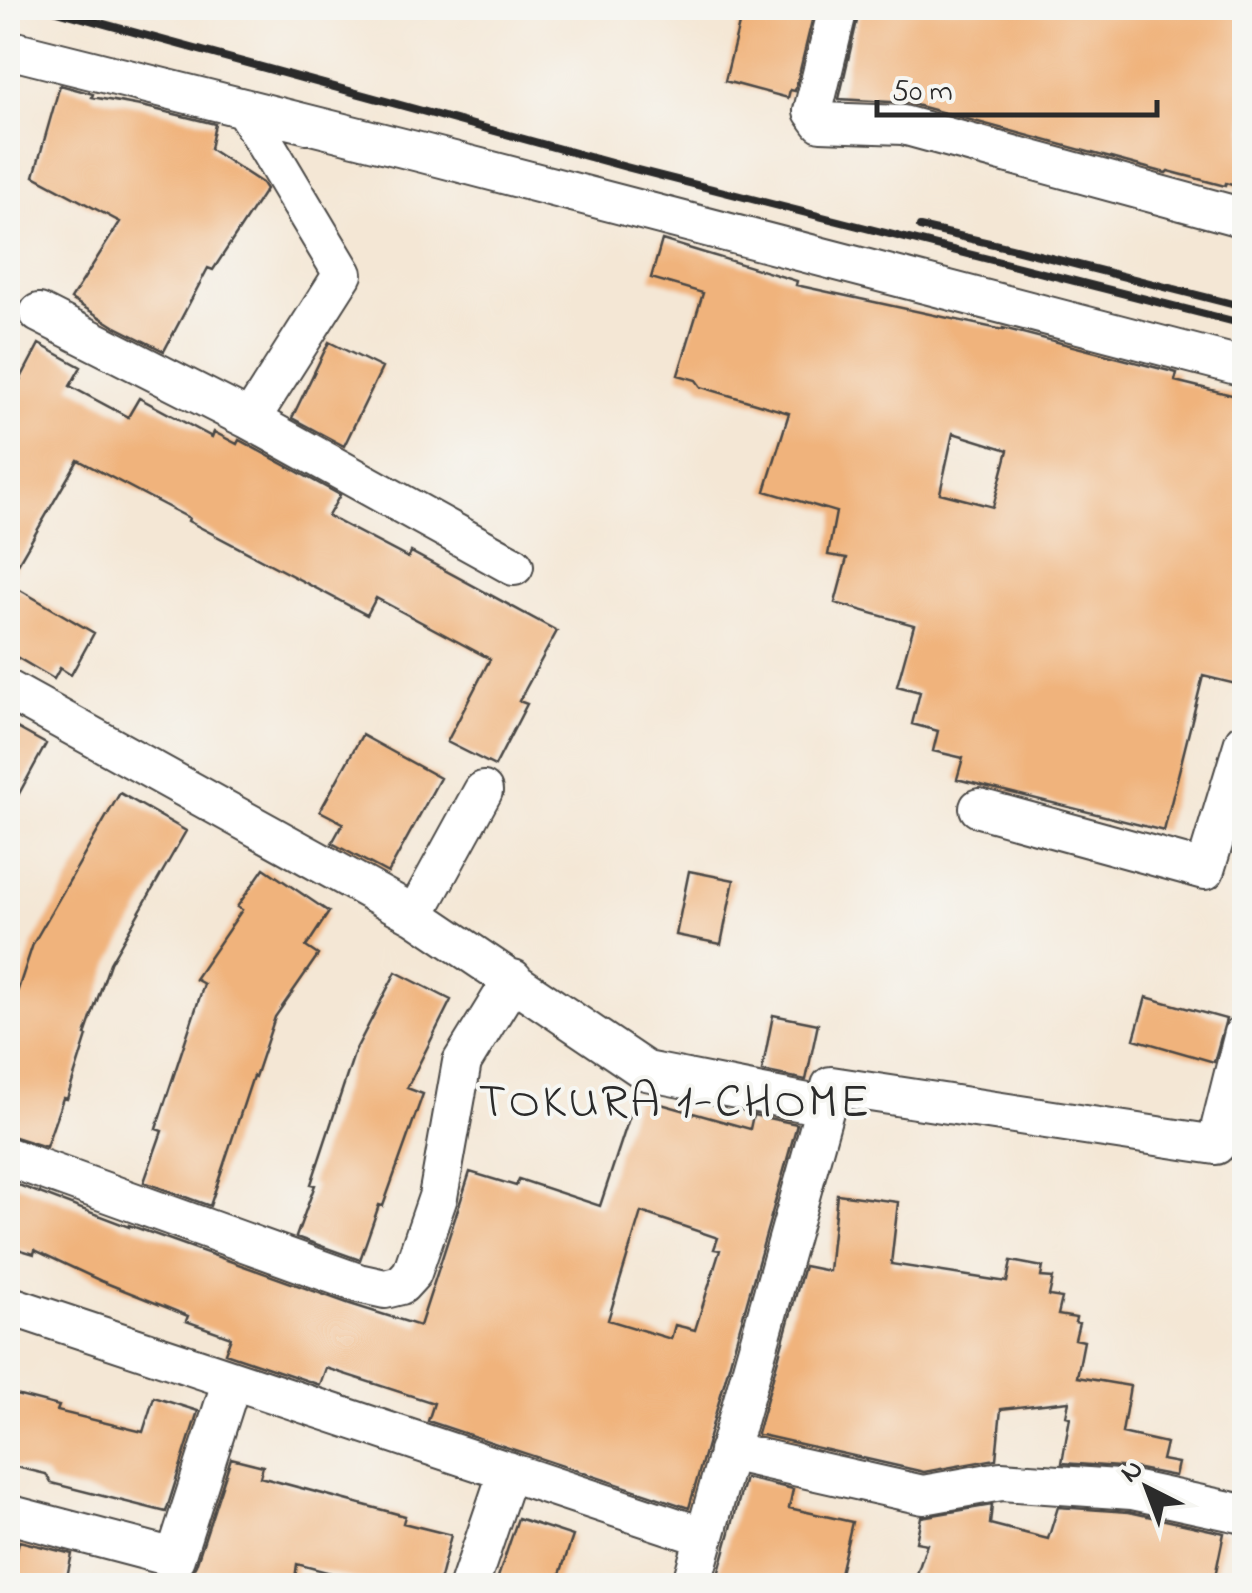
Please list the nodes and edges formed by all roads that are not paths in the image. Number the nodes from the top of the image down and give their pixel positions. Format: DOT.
graph roads {
  1 [pos="838,8"];
  2 [pos="8,49"];
  3 [pos="244,108"];
  4 [pos="1244,218"];
  5 [pos="39,313"];
  6 [pos="1244,367"];
  7 [pos="250,420"];
  8 [pos="514,566"];
  9 [pos="8,690"];
  10 [pos="1244,742"];
  11 [pos="482,790"];
  12 [pos="978,808"];
  13 [pos="415,914"];
  14 [pos="513,979"];
  15 [pos="1244,1033"];
  16 [pos="823,1106"];
  17 [pos="8,1157"];
  18 [pos="8,1305"];
  19 [pos="232,1380"];
  20 [pos="728,1451"];
  21 [pos="508,1471"];
  22 [pos="8,1514"];
  23 [pos="1244,1514"];
  24 [pos="705,1537"];
  25 [pos="469,1586"];
  26 [pos="691,1586"];
  1 -- 4 [label="street"];
  2 -- 3 [label="street"];
  3 -- 6 [label="street"];
  3 -- 7 [label="street"];
  5 -- 7 [label="street"];
  7 -- 8 [label="street"];
  9 -- 13 [label="street"];
  10 -- 12 [label="street"];
  11 -- 13 [label="street"];
  13 -- 14 [label="street"];
  14 -- 16 [label="street"];
  14 -- 17 [label="street"];
  15 -- 16 [label="street"];
  16 -- 20 [label="street"];
  18 -- 19 [label="street"];
  19 -- 21 [label="street"];
  19 -- 22 [label="street"];
  20 -- 23 [label="street"];
  20 -- 24 [label="street"];
  21 -- 24 [label="street"];
  21 -- 25 [label="street"];
  24 -- 26 [label="street"];
}
